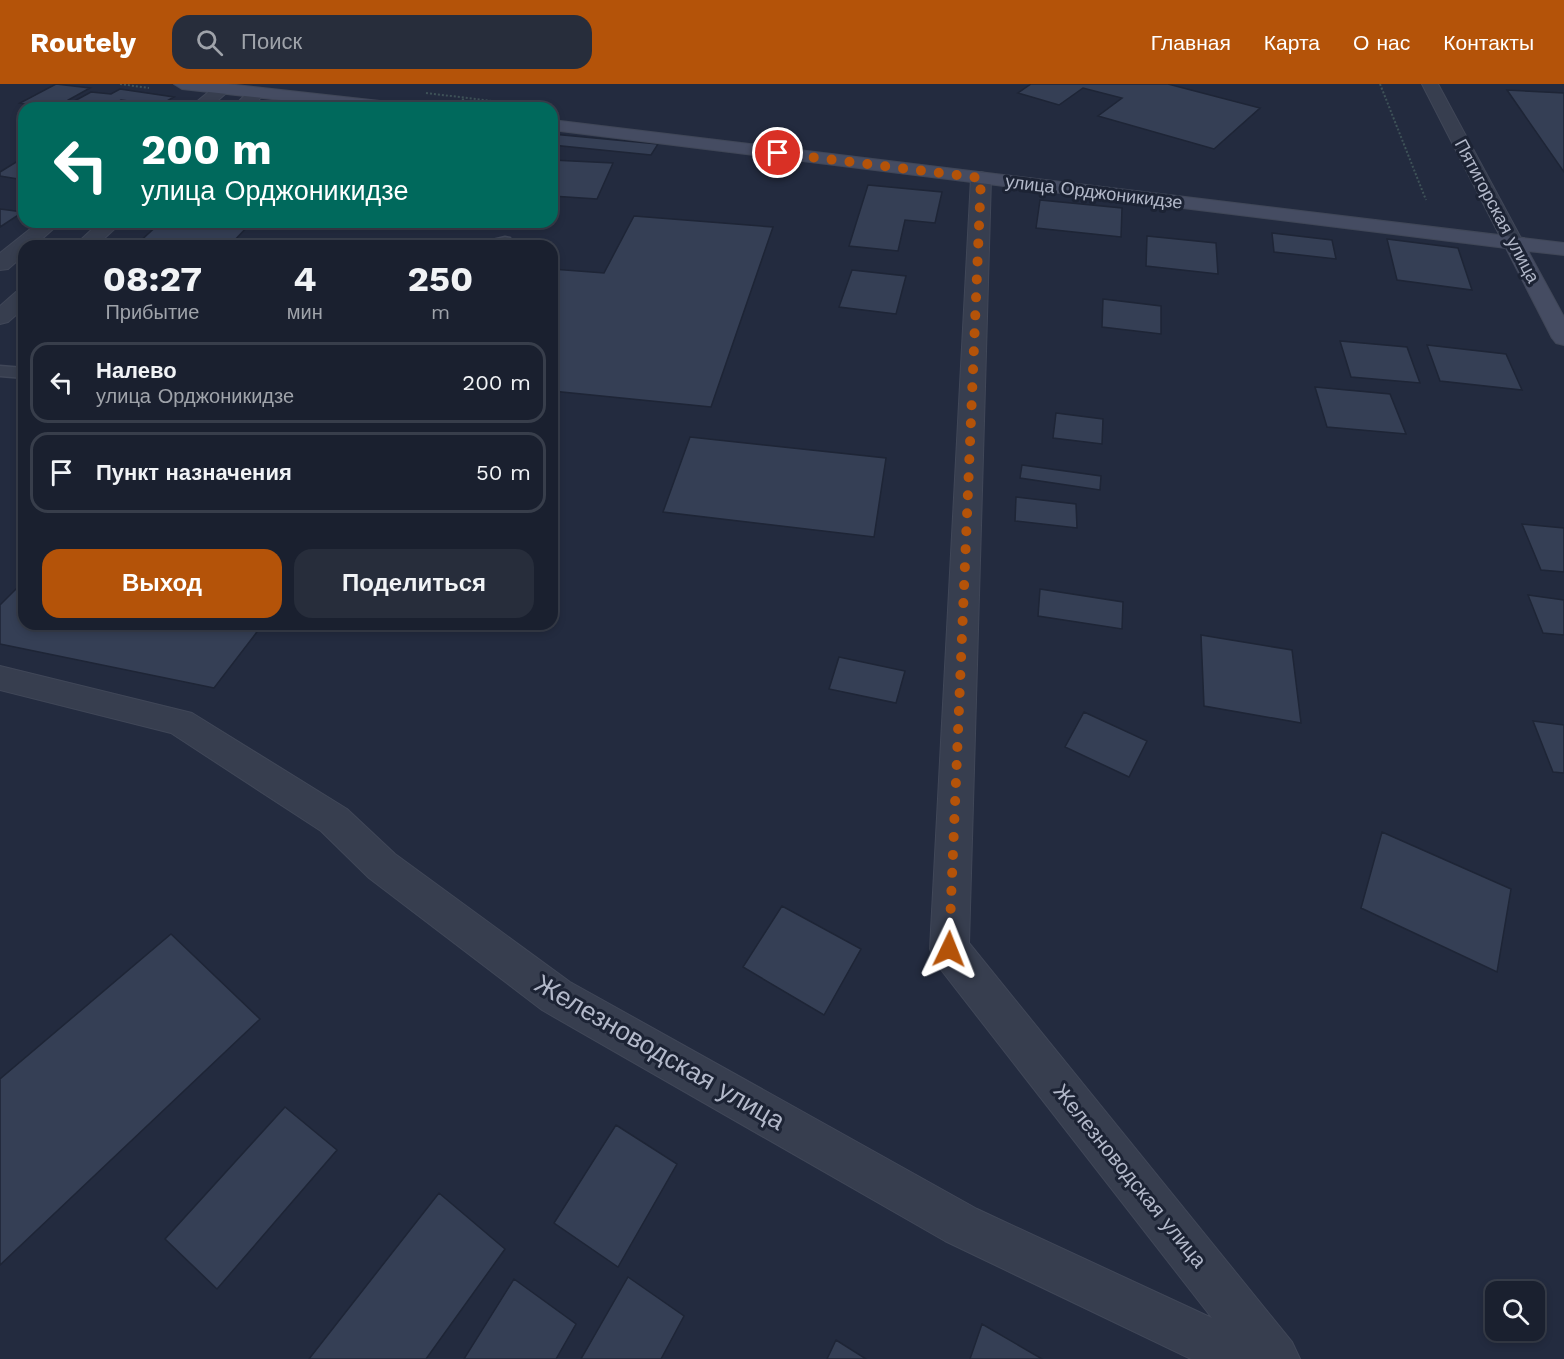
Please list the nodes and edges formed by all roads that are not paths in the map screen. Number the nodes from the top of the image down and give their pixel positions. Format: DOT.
graph roads {
  1 [pos="182,84"];
  2 [pos="1430,84"];
  3 [pos="223,89"];
  4 [pos="257,93"];
  5 [pos="206,102"];
  6 [pos="247,102"];
  7 [pos="342,102"];
  8 [pos="558,126"];
  9 [pos="981,178"];
  10 [pos="44,228"];
  11 [pos="105,228"];
  12 [pos="31,240"];
  13 [pos="91,240"];
  14 [pos="1513,242"];
  15 [pos="1564,249"];
  16 [pos="18,302"];
  17 [pos="0,317"];
  18 [pos="1564,338"];
  19 [pos="0,371"];
  20 [pos="18,372"];
  21 [pos="0,678"];
  22 [pos="1245,1359"];
  23 [pos="1275,1359"];
  1 -- 3 [label="main road"];
  2 -- 14 [label="street, Пятигорская улица"];
  3 -- 4 [label="main road"];
  3 -- 5 [label="street"];
  4 -- 6 [label="street"];
  4 -- 7 [label="main road"];
  8 -- 9 [label="main road, улица Орджоникидзе"];
  9 -- 14 [label="main road, улица Орджоникидзе"];
  9 -- 23 [label="street, Железноводская улица"];
  10 -- 12 [label="street"];
  11 -- 13 [label="street"];
  14 -- 15 [label="main road, улица Орджоникидзе"];
  14 -- 18 [label="main road, Пятигорская улица"];
  16 -- 17 [label="street"];
  19 -- 20 [label="lane"];
  21 -- 22 [label="street, Железноводская улица"];
}
